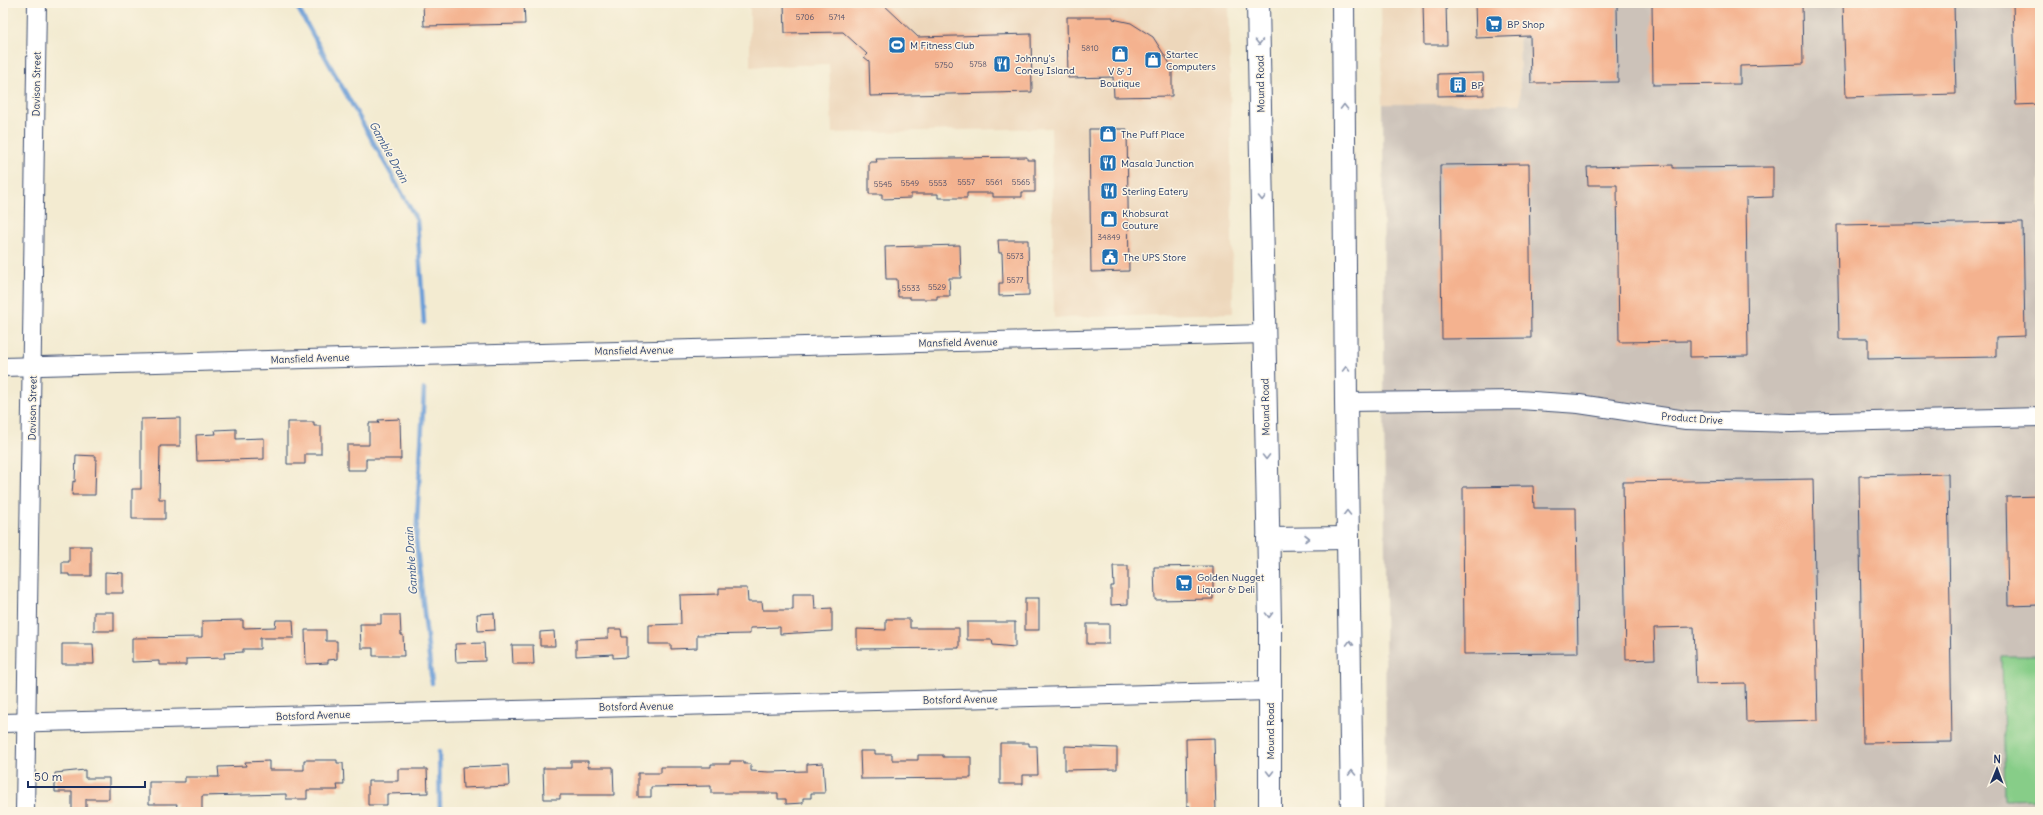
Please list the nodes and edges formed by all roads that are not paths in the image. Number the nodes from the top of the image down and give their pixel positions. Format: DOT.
graph roads {
  1 [pos="37,3"];
  2 [pos="1258,3"];
  3 [pos="1343,3"];
  4 [pos="1264,334"];
  5 [pos="3,366"];
  6 [pos="32,366"];
  7 [pos="1346,402"];
  8 [pos="2040,417"];
  9 [pos="1348,538"];
  10 [pos="1268,539"];
  11 [pos="1270,691"];
  12 [pos="26,722"];
  13 [pos="3,723"];
  14 [pos="25,812"];
  15 [pos="1270,812"];
  16 [pos="1352,812"];
  1 -- 6 [label="street, Davison Street"];
  2 -- 4 [label="main road, Mound Road, one-way"];
  7 -- 3 [label="main road, one-way"];
  4 -- 6 [label="street, Mansfield Avenue"];
  4 -- 10 [label="main road, Mound Road, one-way"];
  5 -- 6 [label="street, Mansfield Avenue"];
  6 -- 12 [label="street, Davison Street"];
  7 -- 8 [label="street, Product Drive"];
  9 -- 7 [label="main road, one-way"];
  10 -- 9 [label="main road, one-way"];
  16 -- 9 [label="main road, one-way"];
  10 -- 11 [label="main road, Mound Road, one-way"];
  11 -- 12 [label="street, Botsford Avenue"];
  11 -- 15 [label="main road, Mound Road, one-way"];
  12 -- 13 [label="street, Botsford Avenue"];
  12 -- 14 [label="street, Davison Street"];
}
